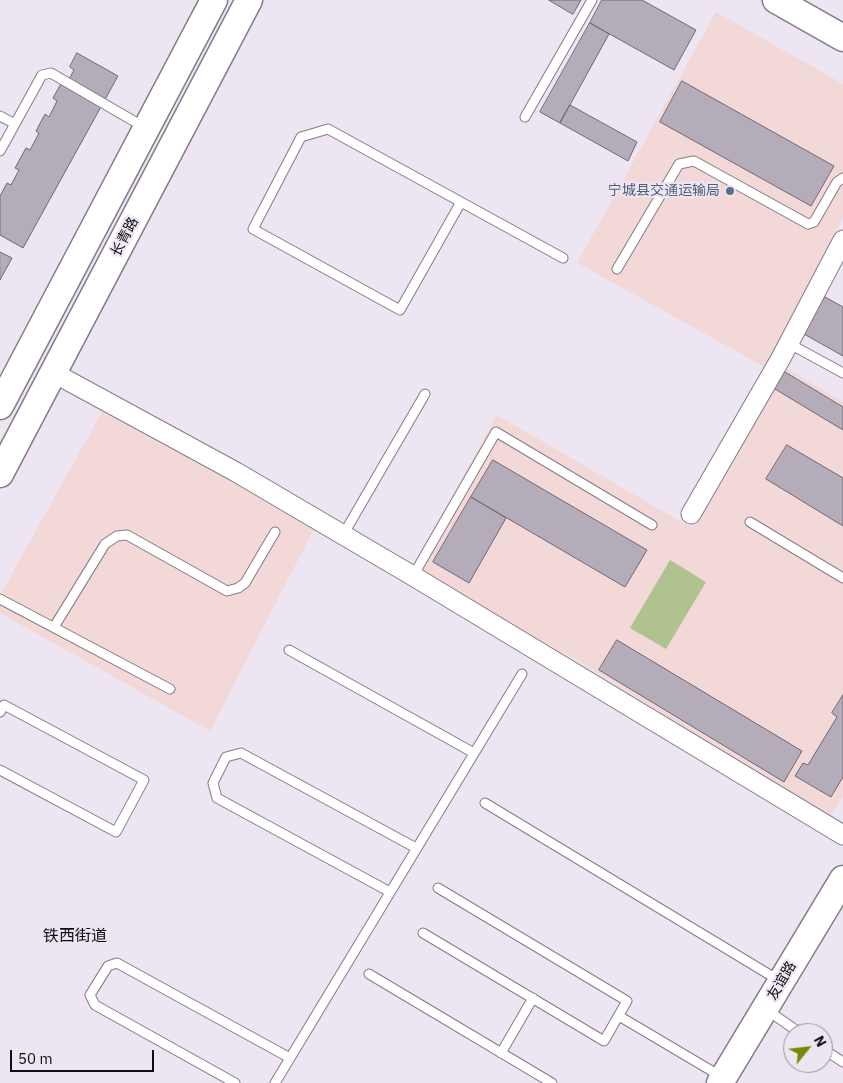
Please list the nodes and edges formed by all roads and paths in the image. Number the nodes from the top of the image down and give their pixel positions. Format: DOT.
graph roads {
  1 [pos="214,0"];
  2 [pos="249,0"];
  3 [pos="592,0"];
  4 [pos="776,0"];
  5 [pos="843,38"];
  6 [pos="0,116"];
  7 [pos="525,117"];
  8 [pos="15,124"];
  9 [pos="146,128"];
  10 [pos="0,150"];
  11 [pos="843,178"];
  12 [pos="461,202"];
  13 [pos="843,240"];
  14 [pos="562,258"];
  15 [pos="617,269"];
  16 [pos="788,343"];
  17 [pos="54,373"];
  18 [pos="843,373"];
  19 [pos="425,394"];
  20 [pos="0,406"];
  21 [pos="0,474"];
  22 [pos="691,514"];
  23 [pos="750,522"];
  24 [pos="652,525"];
  25 [pos="274,532"];
  26 [pos="343,535"];
  27 [pos="413,576"];
  28 [pos="843,578"];
  29 [pos="0,598"];
  30 [pos="54,627"];
  31 [pos="289,650"];
  32 [pos="522,674"];
  33 [pos="170,689"];
  34 [pos="0,712"];
  35 [pos="474,753"];
  36 [pos="0,770"];
  37 [pos="485,803"];
  38 [pos="843,835"];
  39 [pos="416,848"];
  40 [pos="843,879"];
  41 [pos="438,888"];
  42 [pos="390,892"];
  43 [pos="423,933"];
  44 [pos="369,974"];
  45 [pos="781,981"];
  46 [pos="533,998"];
  47 [pos="765,1009"];
  48 [pos="619,1016"];
  49 [pos="785,1023"];
  50 [pos="501,1053"];
  51 [pos="290,1058"];
  52 [pos="722,1080"];
  53 [pos="235,1083"];
  54 [pos="275,1083"];
  55 [pos="552,1083"];
  1 -- 9 [label="main road"];
  2 -- 17 [label="main road, 长青路"];
  3 -- 7 [label="lane"];
  4 -- 5 [label="main road"];
  6 -- 8 [label="lane"];
  8 -- 9 [label="lane"];
  8 -- 10 [label="lane"];
  9 -- 20 [label="main road"];
  11 -- 15 [label="lane"];
  12 -- 12 [label="lane"];
  12 -- 14 [label="lane"];
  13 -- 16 [label="street"];
  16 -- 18 [label="lane"];
  16 -- 22 [label="street"];
  17 -- 21 [label="main road, 长青路"];
  17 -- 26 [label="street"];
  19 -- 26 [label="lane"];
  23 -- 28 [label="lane"];
  24 -- 27 [label="lane"];
  25 -- 30 [label="lane"];
  26 -- 27 [label="street"];
  27 -- 38 [label="street"];
  29 -- 30 [label="lane"];
  30 -- 33 [label="lane"];
  31 -- 35 [label="lane"];
  32 -- 35 [label="lane"];
  34 -- 36 [label="lane"];
  35 -- 39 [label="lane"];
  37 -- 45 [label="lane"];
  39 -- 42 [label="lane"];
  39 -- 42 [label="lane"];
  40 -- 45 [label="main road, 友谊路"];
  41 -- 48 [label="lane"];
  42 -- 51 [label="lane"];
  43 -- 46 [label="lane"];
  44 -- 50 [label="lane"];
  45 -- 47 [label="main road, 友谊路"];
  46 -- 48 [label="lane"];
  46 -- 50 [label="lane"];
  47 -- 49 [label="lane"];
  47 -- 52 [label="main road, 友谊路"];
  48 -- 52 [label="lane"];
  50 -- 55 [label="lane"];
  51 -- 53 [label="lane"];
  51 -- 54 [label="lane"];
}
